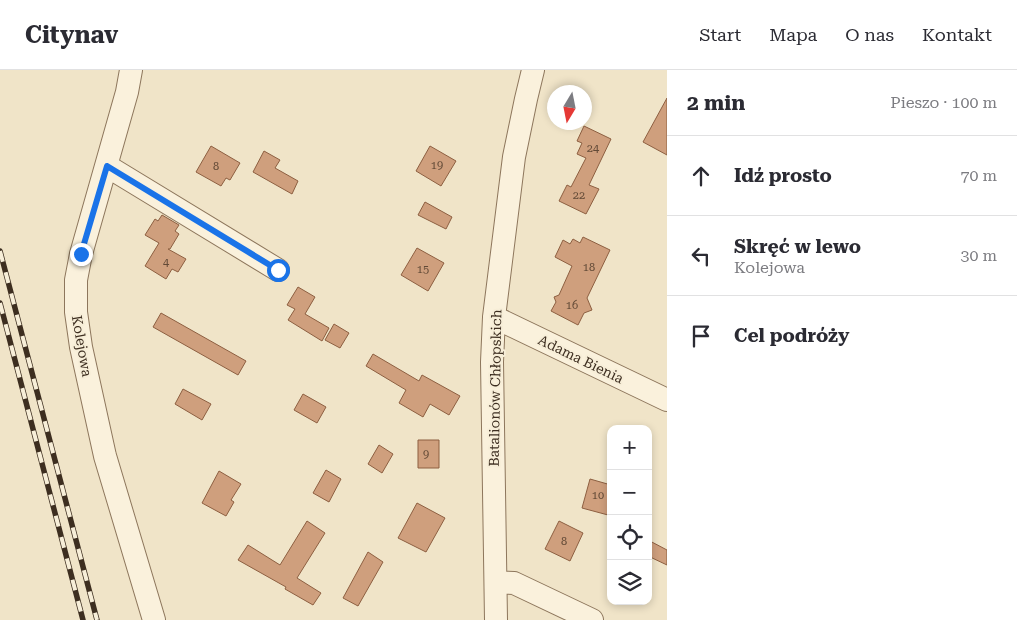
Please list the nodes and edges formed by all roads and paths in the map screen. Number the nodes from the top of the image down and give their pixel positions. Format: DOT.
graph roads {
  1 [pos="131,70"];
  2 [pos="533,70"];
  3 [pos="107,166"];
  4 [pos="278,270"];
  5 [pos="494,317"];
  6 [pos="667,400"];
  7 [pos="496,582"];
  8 [pos="154,620"];
  9 [pos="496,620"];
  10 [pos="592,620"];
  1 -- 3 [label="street, Kolejowa"];
  2 -- 5 [label="street, Batalionów Chłopskich"];
  3 -- 4 [label="street"];
  3 -- 8 [label="street, Kolejowa"];
  5 -- 6 [label="street, Adama Bienia"];
  5 -- 7 [label="street, Batalionów Chłopskich"];
  7 -- 9 [label="street, Batalionów Chłopskich"];
  7 -- 10 [label="street"];
}
